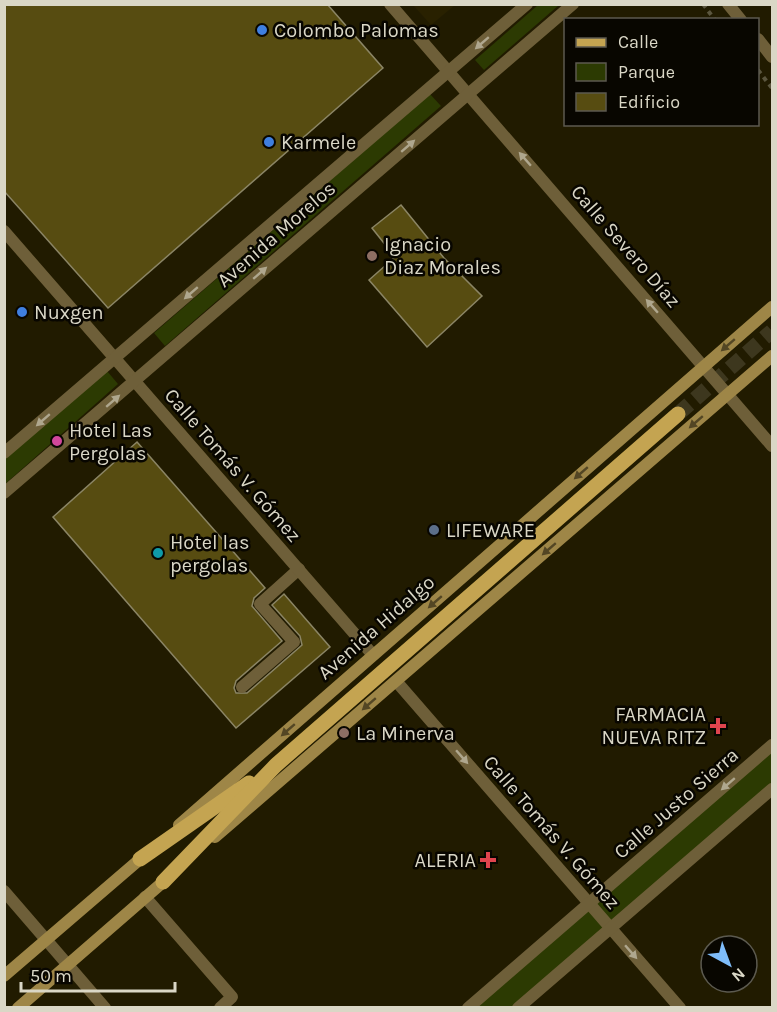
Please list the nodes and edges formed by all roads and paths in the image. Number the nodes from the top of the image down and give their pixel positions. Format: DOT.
graph roads {
  1 [pos="390,4"];
  2 [pos="526,4"];
  3 [pos="573,4"];
  4 [pos="703,4"];
  5 [pos="728,4"];
  6 [pos="714,18"];
  7 [pos="739,18"];
  8 [pos="759,40"];
  9 [pos="772,57"];
  10 [pos="759,71"];
  11 [pos="448,72"];
  12 [pos="772,88"];
  13 [pos="468,94"];
  14 [pos="4,231"];
  15 [pos="772,307"];
  16 [pos="772,356"];
  17 [pos="115,359"];
  18 [pos="704,366"];
  19 [pos="134,382"];
  20 [pos="728,395"];
  21 [pos="678,414"];
  22 [pos="772,446"];
  23 [pos="4,453"];
  24 [pos="4,494"];
  25 [pos="299,569"];
  26 [pos="373,655"];
  27 [pos="396,681"];
  28 [pos="243,687"];
  29 [pos="772,746"];
  30 [pos="276,765"];
  31 [pos="772,789"];
  32 [pos="140,859"];
  33 [pos="163,882"];
  34 [pos="4,891"];
  35 [pos="145,897"];
  36 [pos="589,903"];
  37 [pos="610,928"];
  38 [pos="47,940"];
  39 [pos="68,964"];
  40 [pos="4,976"];
  41 [pos="18,1008"];
  42 [pos="105,1008"];
  43 [pos="220,1008"];
  44 [pos="468,1008"];
  45 [pos="518,1008"];
  46 [pos="680,1008"];
  1 -- 11 [label="street, Calle Severo Díaz"];
  2 -- 11 [label="street, Avenida Morelos, one-way"];
  3 -- 13 [label="street, Avenida Morelos"];
  4 -- 6 [label="path"];
  5 -- 7 [label="street"];
  8 -- 9 [label="street"];
  10 -- 12 [label="path"];
  11 -- 13 [label="street, Calle Severo Díaz"];
  11 -- 17 [label="street, Avenida Morelos, one-way"];
  18 -- 13 [label="street, Calle Severo Díaz, one-way"];
  19 -- 13 [label="street, Avenida Morelos, one-way"];
  14 -- 17 [label="street, Calle Tomás V. Gómez"];
  15 -- 18 [label="main road, Avenida Hidalgo, one-way"];
  16 -- 20 [label="main road"];
  17 -- 19 [label="street, Calle Tomás V. Gómez"];
  17 -- 23 [label="street, Avenida Morelos, one-way"];
  18 -- 20 [label="street, Calle Severo Díaz"];
  18 -- 26 [label="main road, Avenida Hidalgo, one-way"];
  24 -- 19 [label="street, Avenida Morelos, one-way"];
  19 -- 25 [label="street, Calle Tomás V. Gómez"];
  20 -- 22 [label="street, Calle Severo Díaz"];
  20 -- 27 [label="main road, one-way"];
  21 -- 30 [label="main road"];
  25 -- 26 [label="street, Calle Tomás V. Gómez"];
  25 -- 28 [label="street"];
  26 -- 32 [label="main road, Avenida Hidalgo, one-way"];
  27 -- 33 [label="main road, one-way"];
  27 -- 36 [label="street, Calle Tomás V. Gómez, one-way"];
  29 -- 36 [label="street, Calle Justo Sierra, one-way"];
  30 -- 32 [label="main road"];
  30 -- 33 [label="main road"];
  31 -- 37 [label="street"];
  32 -- 38 [label="main road, Avenida Hidalgo"];
  33 -- 35 [label="main road"];
  34 -- 38 [label="street"];
  35 -- 39 [label="main road"];
  35 -- 43 [label="street"];
  36 -- 37 [label="street, Calle Tomás V. Gómez"];
  36 -- 44 [label="street, Calle Justo Sierra"];
  37 -- 45 [label="street"];
  37 -- 46 [label="street, Calle Tomás V. Gómez, one-way"];
  38 -- 39 [label="street"];
  38 -- 40 [label="main road, Avenida Hidalgo"];
  39 -- 41 [label="main road"];
  39 -- 42 [label="street"];
}
